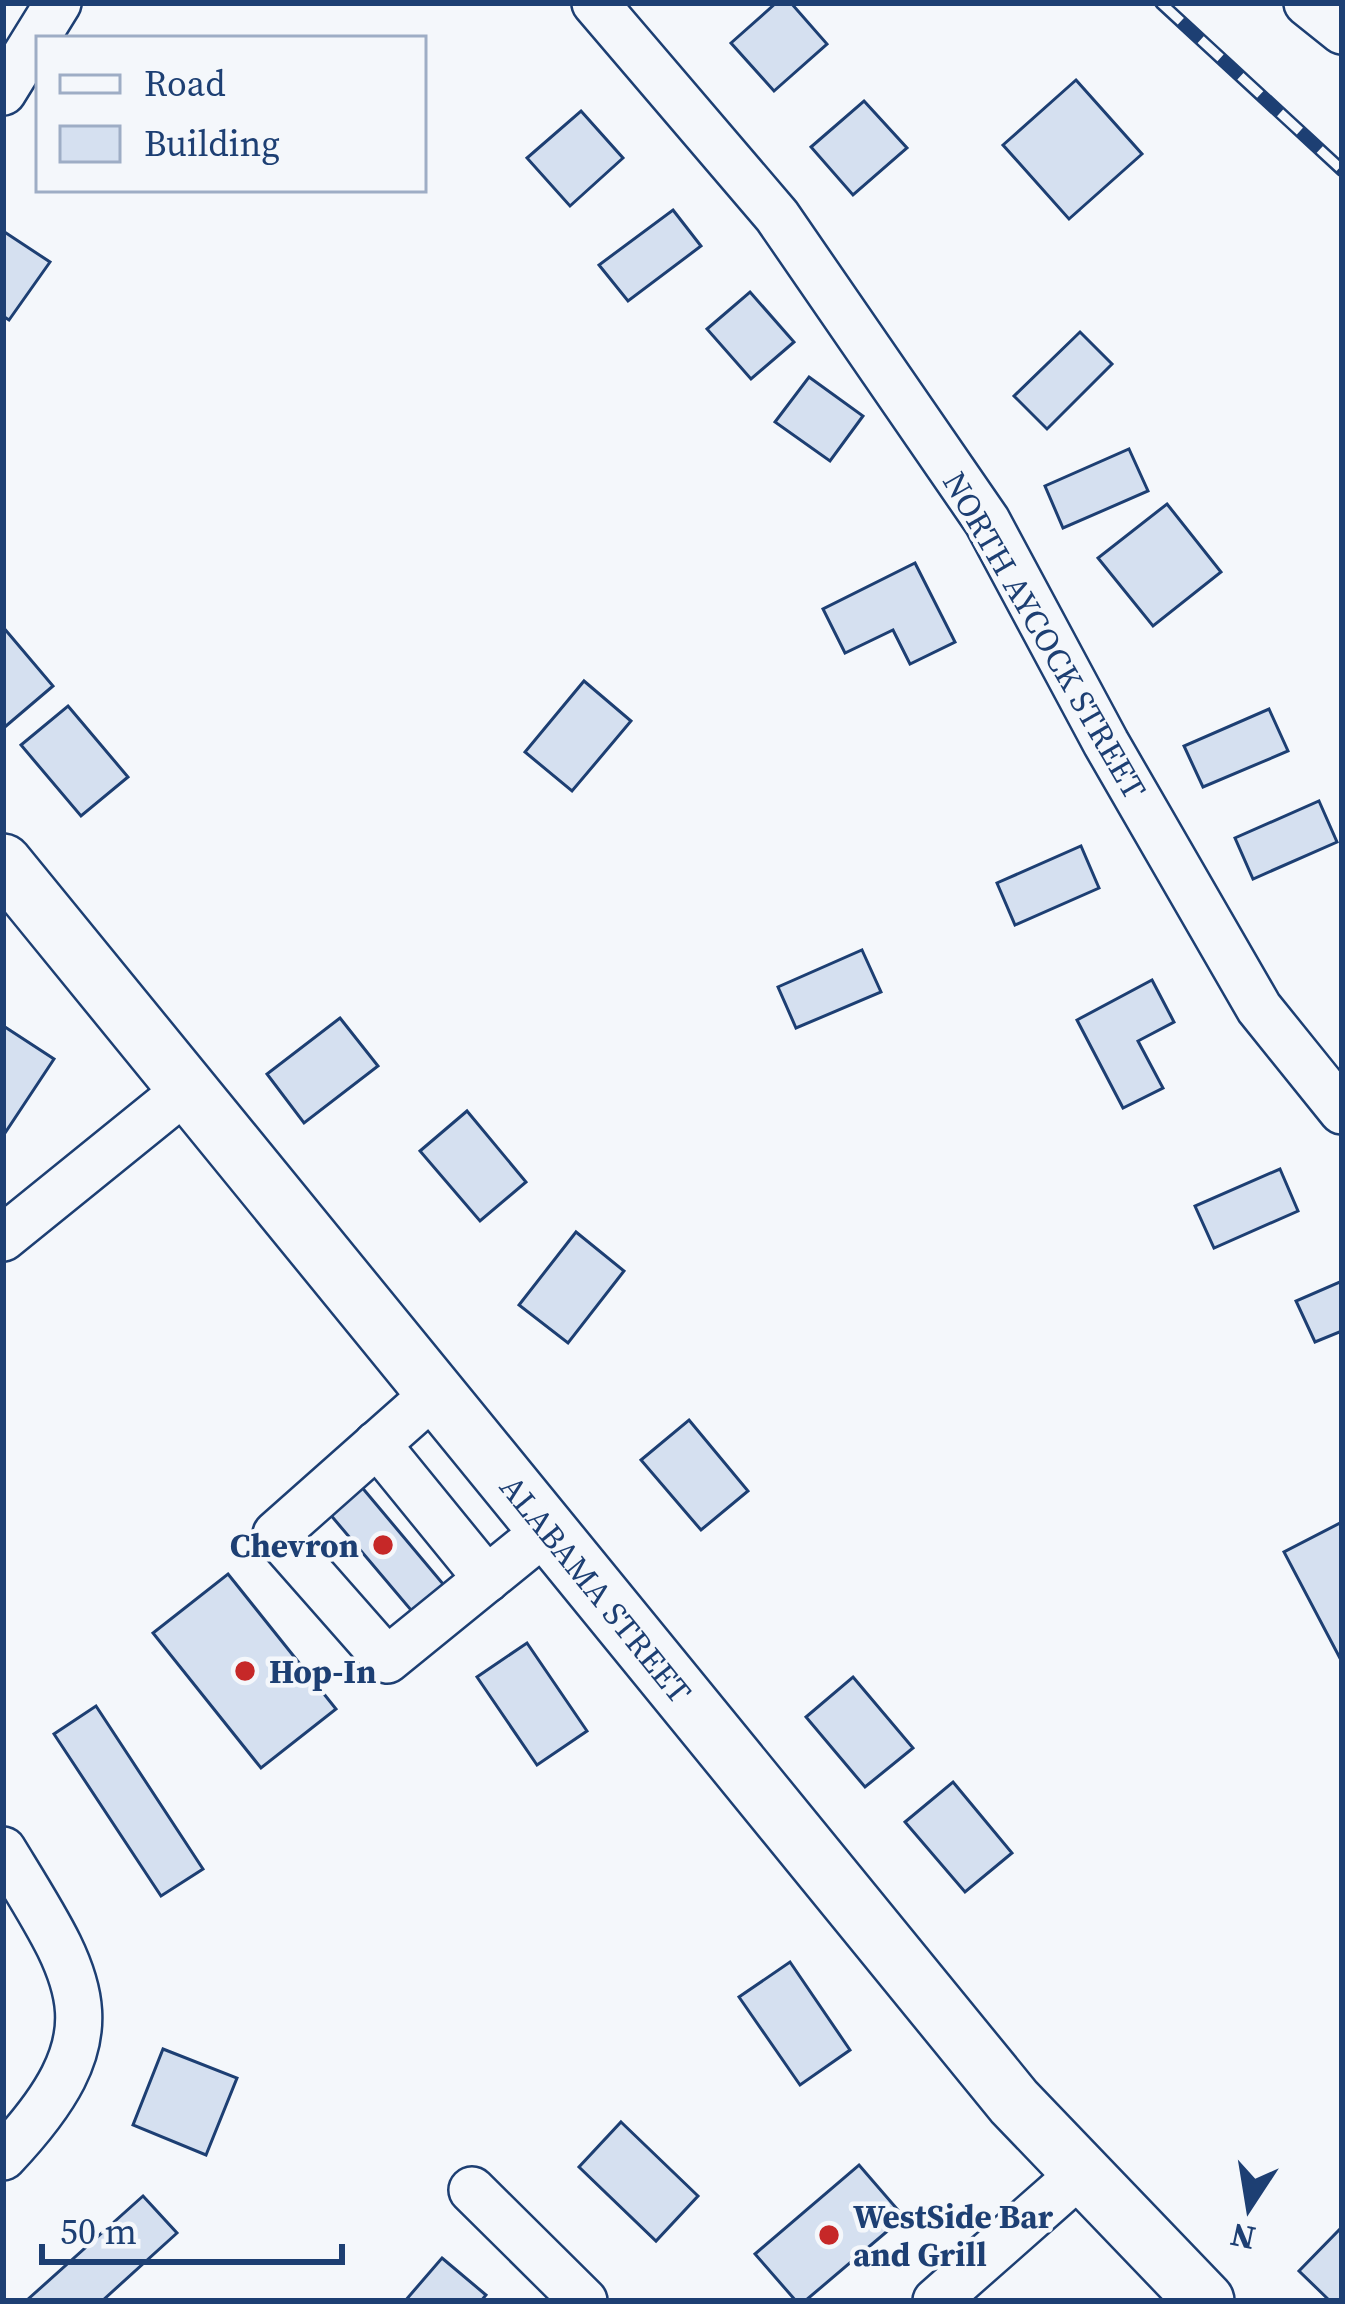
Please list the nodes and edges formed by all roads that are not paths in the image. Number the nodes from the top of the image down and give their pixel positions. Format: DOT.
graph roads {
  1 [pos="58,3"];
  2 [pos="595,3"];
  3 [pos="1307,3"];
  4 [pos="1342,32"];
  5 [pos="38,36"];
  6 [pos="36,39"];
  7 [pos="3,92"];
  8 [pos="5,870"];
  9 [pos="187,1090"];
  10 [pos="1342,1111"];
  11 [pos="3,1238"];
  12 [pos="435,1393"];
  13 [pos="377,1444"];
  14 [pos="548,1530"];
  15 [pos="487,1579"];
  16 [pos="3,1850"];
  17 [pos="3,2157"];
  18 [pos="1081,2173"];
  19 [pos="472,2190"];
  20 [pos="584,2301"];
  21 [pos="936,2301"];
  22 [pos="1205,2301"];
  1 -- 5 [label="street"];
  2 -- 10 [label="street, NORTH AYCOCK STREET"];
  3 -- 4 [label="street"];
  6 -- 7 [label="street"];
  8 -- 9 [label="main road, ALABAMA STREET"];
  9 -- 11 [label="street"];
  9 -- 12 [label="main road, ALABAMA STREET"];
  12 -- 13 [label="street"];
  12 -- 14 [label="main road, ALABAMA STREET"];
  13 -- 15 [label="street"];
  13 -- 15 [label="street"];
  14 -- 15 [label="street"];
  14 -- 18 [label="main road, ALABAMA STREET"];
  16 -- 17 [label="street"];
  18 -- 21 [label="street"];
  18 -- 22 [label="main road, ALABAMA STREET"];
  19 -- 20 [label="street"];
}
